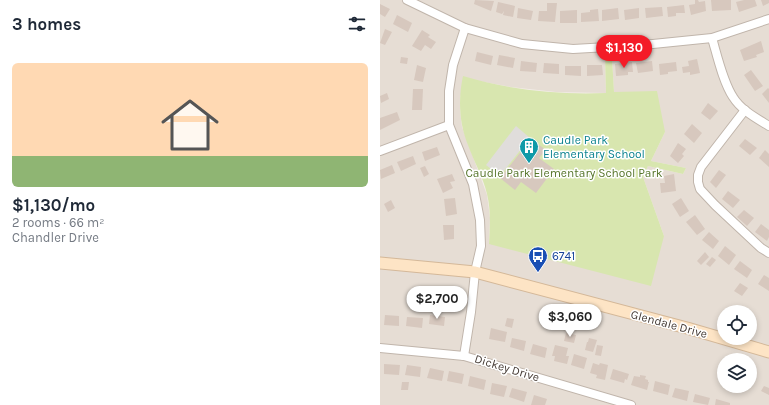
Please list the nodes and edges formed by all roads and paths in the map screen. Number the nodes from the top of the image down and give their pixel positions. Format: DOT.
graph roads {
  1 [pos="407,0"];
  2 [pos="769,19"];
  3 [pos="465,28"];
  4 [pos="712,38"];
  5 [pos="745,110"];
  6 [pos="449,125"];
  7 [pos="769,126"];
  8 [pos="380,151"];
  9 [pos="769,253"];
  10 [pos="380,263"];
  11 [pos="475,272"];
  12 [pos="380,348"];
  13 [pos="769,352"];
  14 [pos="464,356"];
  15 [pos="630,405"];
  1 -- 3 [label="street"];
  2 -- 4 [label="street"];
  3 -- 4 [label="street"];
  3 -- 6 [label="street"];
  4 -- 5 [label="street"];
  5 -- 7 [label="street"];
  5 -- 9 [label="street"];
  6 -- 8 [label="street"];
  6 -- 11 [label="street"];
  10 -- 11 [label="main road, Glendale Drive"];
  11 -- 13 [label="main road, Glendale Drive"];
  11 -- 14 [label="street"];
  12 -- 14 [label="street, Dickey Drive"];
  14 -- 15 [label="street, Dickey Drive"];
}
